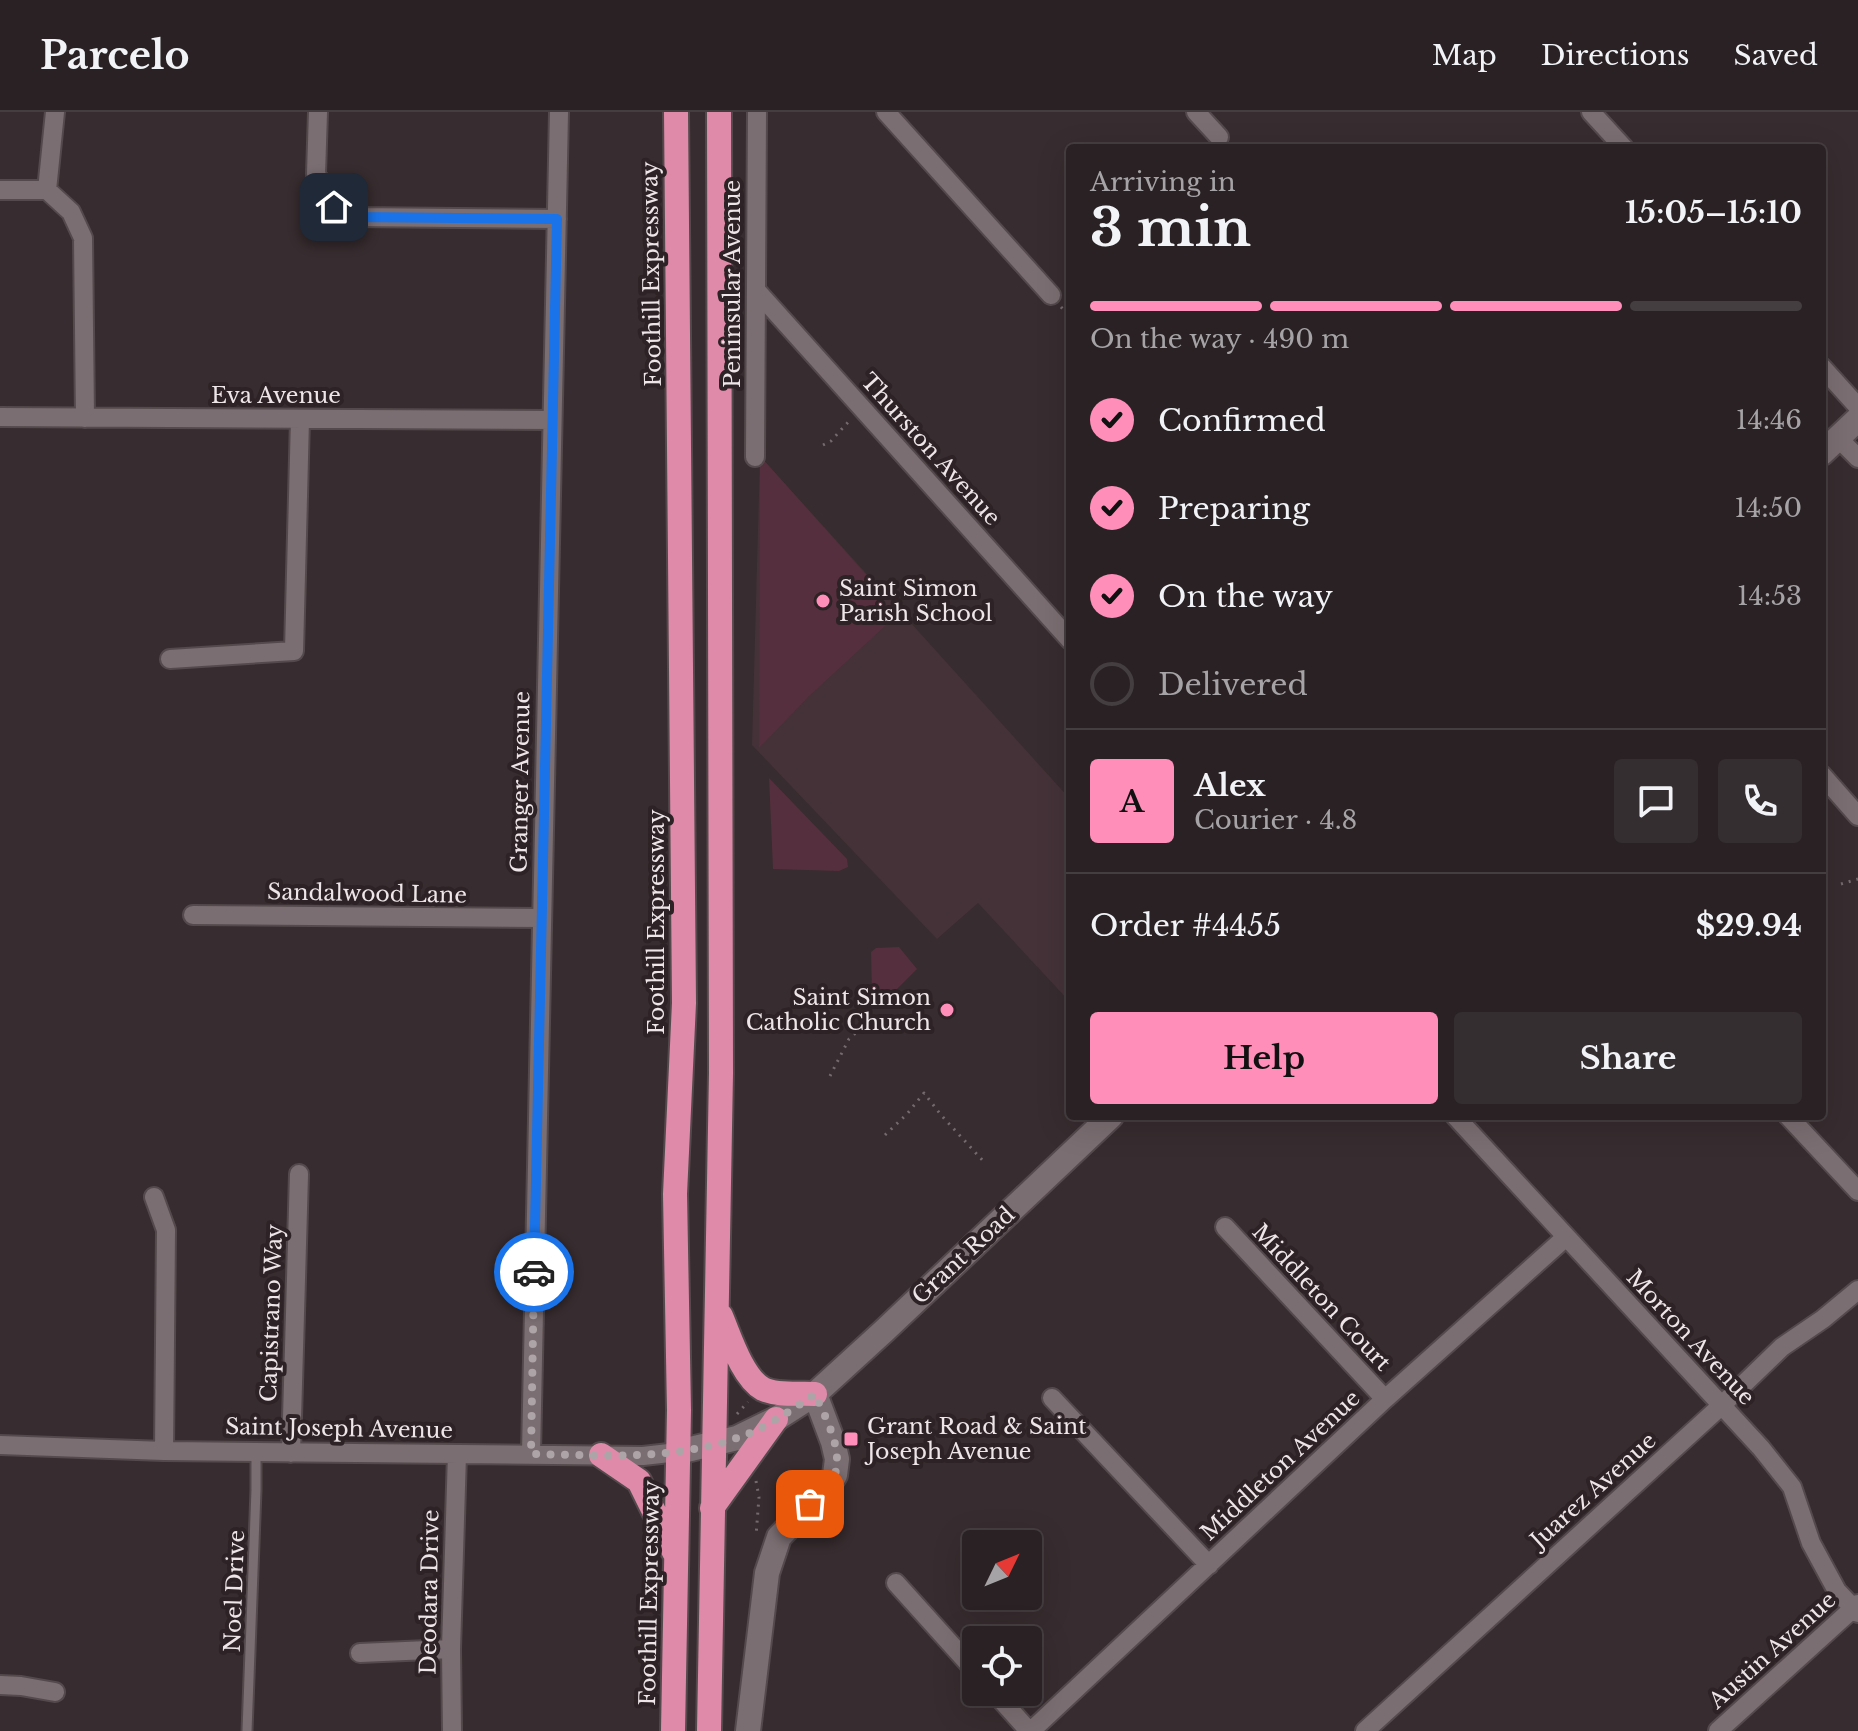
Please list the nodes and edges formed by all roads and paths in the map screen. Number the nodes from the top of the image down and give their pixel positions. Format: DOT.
graph roads {
  1 [pos="55,112"];
  2 [pos="318,112"];
  3 [pos="559,112"];
  4 [pos="676,112"];
  5 [pos="719,112"];
  6 [pos="757,112"];
  7 [pos="886,112"];
  8 [pos="1196,112"];
  9 [pos="1591,112"];
  10 [pos="1219,137"];
  11 [pos="1620,144"];
  12 [pos="0,190"];
  13 [pos="47,190"];
  14 [pos="557,219"];
  15 [pos="756,290"];
  16 [pos="1051,295"];
  17 [pos="1826,371"];
  18 [pos="1858,407"];
  19 [pos="861,408"];
  20 [pos="0,417"];
  21 [pos="85,418"];
  22 [pos="300,419"];
  23 [pos="1858,419"];
  24 [pos="552,420"];
  25 [pos="823,445"];
  26 [pos="1830,445"];
  27 [pos="755,457"];
  28 [pos="1858,458"];
  29 [pos="1066,636"];
  30 [pos="170,659"];
  31 [pos="1826,780"];
  32 [pos="1858,816"];
  33 [pos="1858,879"];
  34 [pos="1841,884"];
  35 [pos="193,915"];
  36 [pos="541,918"];
  37 [pos="862,1027"];
  38 [pos="830,1076"];
  39 [pos="1107,1120"];
  40 [pos="1459,1120"];
  41 [pos="1792,1120"];
  42 [pos="885,1135"];
  43 [pos="985,1163"];
  44 [pos="299,1174"];
  45 [pos="1858,1191"];
  46 [pos="154,1197"];
  47 [pos="1225,1227"];
  48 [pos="1566,1237"];
  49 [pos="1858,1290"];
  50 [pos="717,1307"];
  51 [pos="815,1394"];
  52 [pos="755,1395"];
  53 [pos="1052,1398"];
  54 [pos="1385,1399"];
  55 [pos="1722,1405"];
  56 [pos="737,1414"];
  57 [pos="776,1419"];
  58 [pos="715,1444"];
  59 [pos="0,1445"];
  60 [pos="164,1451"];
  61 [pos="256,1451"];
  62 [pos="678,1452"];
  63 [pos="291,1453"];
  64 [pos="457,1454"];
  65 [pos="531,1454"];
  66 [pos="601,1455"];
  67 [pos="751,1475"];
  68 [pos="712,1508"];
  69 [pos="756,1539"];
  70 [pos="676,1556"];
  71 [pos="1209,1565"];
  72 [pos="896,1583"];
  73 [pos="1857,1608"];
  74 [pos="451,1649"];
  75 [pos="360,1653"];
  76 [pos="962,1656"];
  77 [pos="0,1685"];
  78 [pos="55,1692"];
  79 [pos="1007,1706"];
  80 [pos="247,1731"];
  81 [pos="452,1731"];
  82 [pos="673,1731"];
  83 [pos="709,1731"];
  84 [pos="748,1731"];
  85 [pos="1030,1731"];
  86 [pos="1365,1731"];
  87 [pos="1718,1731"];
  1 -- 13 [label="street"];
  2 -- 14 [label="street"];
  3 -- 14 [label="street, Granger Avenue"];
  4 -- 62 [label="highway, Foothill Expressway"];
  5 -- 50 [label="highway"];
  6 -- 15 [label="street, Peninsular Avenue"];
  7 -- 16 [label="street"];
  8 -- 10 [label="street"];
  9 -- 11 [label="street"];
  12 -- 13 [label="street"];
  13 -- 21 [label="street"];
  14 -- 24 [label="street, Granger Avenue"];
  15 -- 19 [label="street, Thurston Avenue"];
  15 -- 27 [label="street, Peninsular Avenue"];
  17 -- 18 [label="street"];
  19 -- 25 [label="path"];
  19 -- 29 [label="street, Thurston Avenue"];
  20 -- 21 [label="street, Eva Avenue"];
  21 -- 22 [label="street, Eva Avenue"];
  22 -- 24 [label="street, Eva Avenue"];
  22 -- 30 [label="street"];
  23 -- 26 [label="main road"];
  24 -- 36 [label="street, Granger Avenue"];
  26 -- 28 [label="street"];
  31 -- 32 [label="street"];
  33 -- 34 [label="path"];
  35 -- 36 [label="street, Sandalwood Lane"];
  36 -- 65 [label="street, Granger Avenue"];
  37 -- 38 [label="path"];
  39 -- 51 [label="main road, Grant Road"];
  40 -- 48 [label="street, Morton Avenue"];
  41 -- 45 [label="street"];
  42 -- 43 [label="path"];
  44 -- 63 [label="street, Capistrano Way"];
  46 -- 60 [label="street"];
  47 -- 54 [label="street, Middleton Court"];
  48 -- 54 [label="street, Middleton Avenue"];
  48 -- 55 [label="street, Morton Avenue"];
  49 -- 55 [label="street, Juarez Avenue"];
  50 -- 51 [label="highway"];
  50 -- 58 [label="highway"];
  51 -- 57 [label="main road, Grant Road"];
  51 -- 84 [label="main road"];
  52 -- 56 [label="path"];
  53 -- 71 [label="street"];
  54 -- 71 [label="street, Middleton Avenue"];
  55 -- 73 [label="street, Morton Avenue"];
  55 -- 86 [label="street, Juarez Avenue"];
  57 -- 58 [label="main road, Grant Road"];
  57 -- 68 [label="highway"];
  58 -- 62 [label="main road, Grant Road"];
  58 -- 68 [label="highway"];
  59 -- 60 [label="street, Saint Joseph Avenue"];
  60 -- 61 [label="street, Saint Joseph Avenue"];
  61 -- 63 [label="street, Saint Joseph Avenue"];
  61 -- 80 [label="lane, Noel Drive"];
  62 -- 66 [label="street, Saint Joseph Avenue"];
  62 -- 70 [label="highway, Foothill Expressway"];
  63 -- 64 [label="street, Saint Joseph Avenue"];
  64 -- 65 [label="street, Saint Joseph Avenue"];
  64 -- 74 [label="street, Deodara Drive"];
  65 -- 66 [label="street, Saint Joseph Avenue"];
  66 -- 70 [label="highway"];
  67 -- 69 [label="path"];
  68 -- 83 [label="highway"];
  70 -- 82 [label="highway, Foothill Expressway"];
  71 -- 85 [label="street, Middleton Avenue"];
  72 -- 76 [label="street"];
  73 -- 87 [label="street, Austin Avenue"];
  74 -- 75 [label="street"];
  74 -- 81 [label="street, Deodara Drive"];
  77 -- 78 [label="street"];
  79 -- 85 [label="street"];
}
